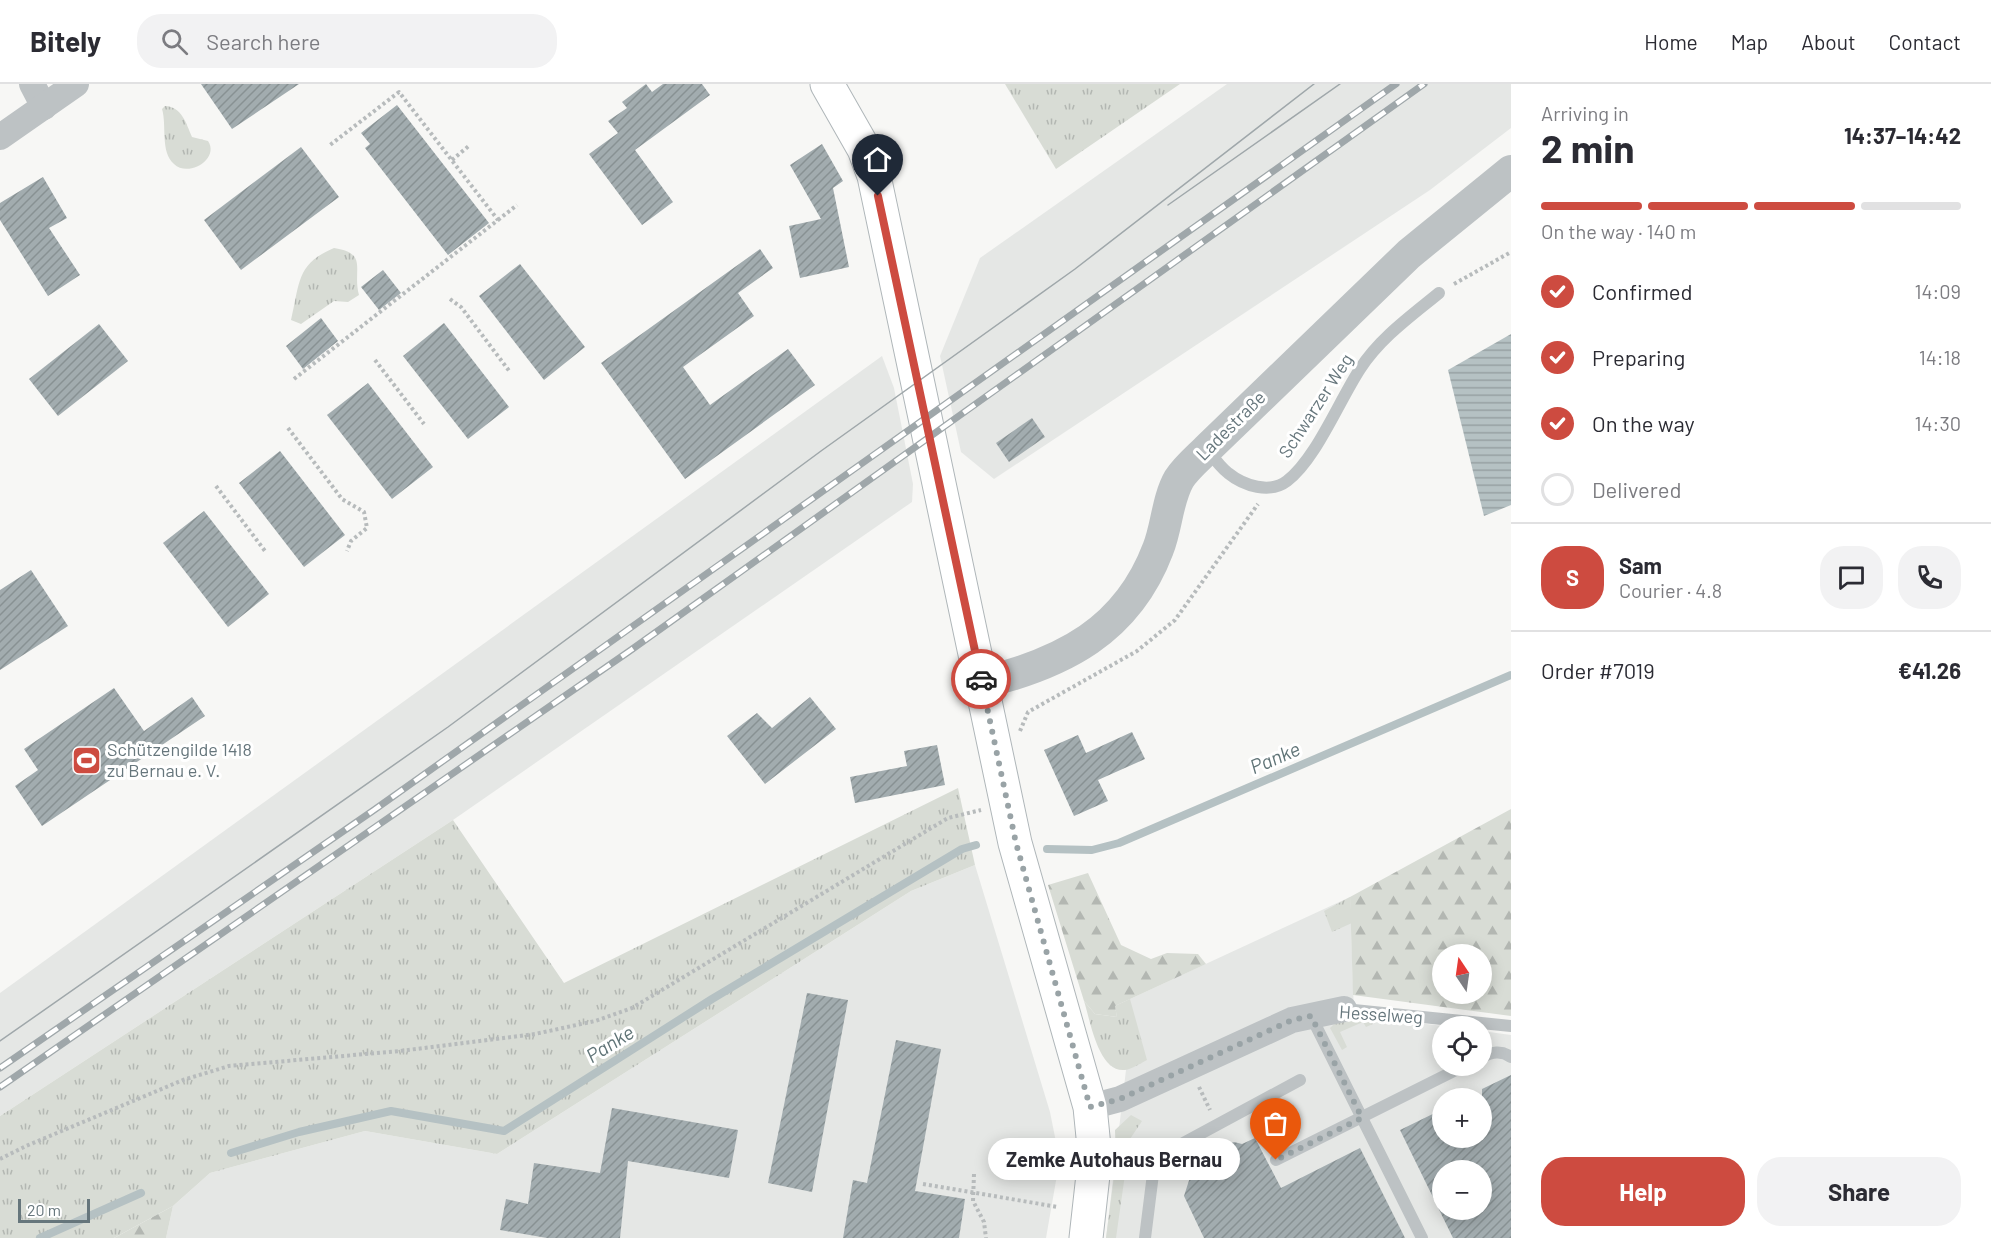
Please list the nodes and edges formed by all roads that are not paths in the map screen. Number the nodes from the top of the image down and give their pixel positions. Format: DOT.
graph roads {
  1 [pos="32,84"];
  2 [pos="76,84"];
  3 [pos="827,84"];
  4 [pos="44,106"];
  5 [pos="0,137"];
  6 [pos="1511,171"];
  7 [pos="1439,293"];
  8 [pos="1207,448"];
  9 [pos="982,683"];
  10 [pos="1344,1009"];
  11 [pos="1311,1016"];
  12 [pos="1511,1026"];
  13 [pos="1492,1052"];
  14 [pos="1511,1057"];
  15 [pos="1444,1076"];
  16 [pos="1300,1080"];
  17 [pos="1090,1107"];
  18 [pos="1362,1118"];
  19 [pos="1276,1160"];
  20 [pos="1086,1238"];
  21 [pos="1145,1238"];
  22 [pos="1422,1238"];
  1 -- 4 [label="street"];
  2 -- 4 [label="street"];
  3 -- 9 [label="main road"];
  4 -- 5 [label="street"];
  6 -- 8 [label="street, Ladestraße"];
  7 -- 8 [label="lane, Schwarzer Weg"];
  8 -- 9 [label="street, Ladestraße"];
  9 -- 17 [label="main road"];
  10 -- 11 [label="street, Hesselweg"];
  10 -- 12 [label="lane, Hesselweg"];
  11 -- 17 [label="street, Hesselweg"];
  11 -- 18 [label="lane"];
  13 -- 14 [label="lane"];
  15 -- 18 [label="lane"];
  16 -- 21 [label="lane"];
  17 -- 20 [label="main road"];
  18 -- 19 [label="lane"];
  18 -- 22 [label="lane"];
}
